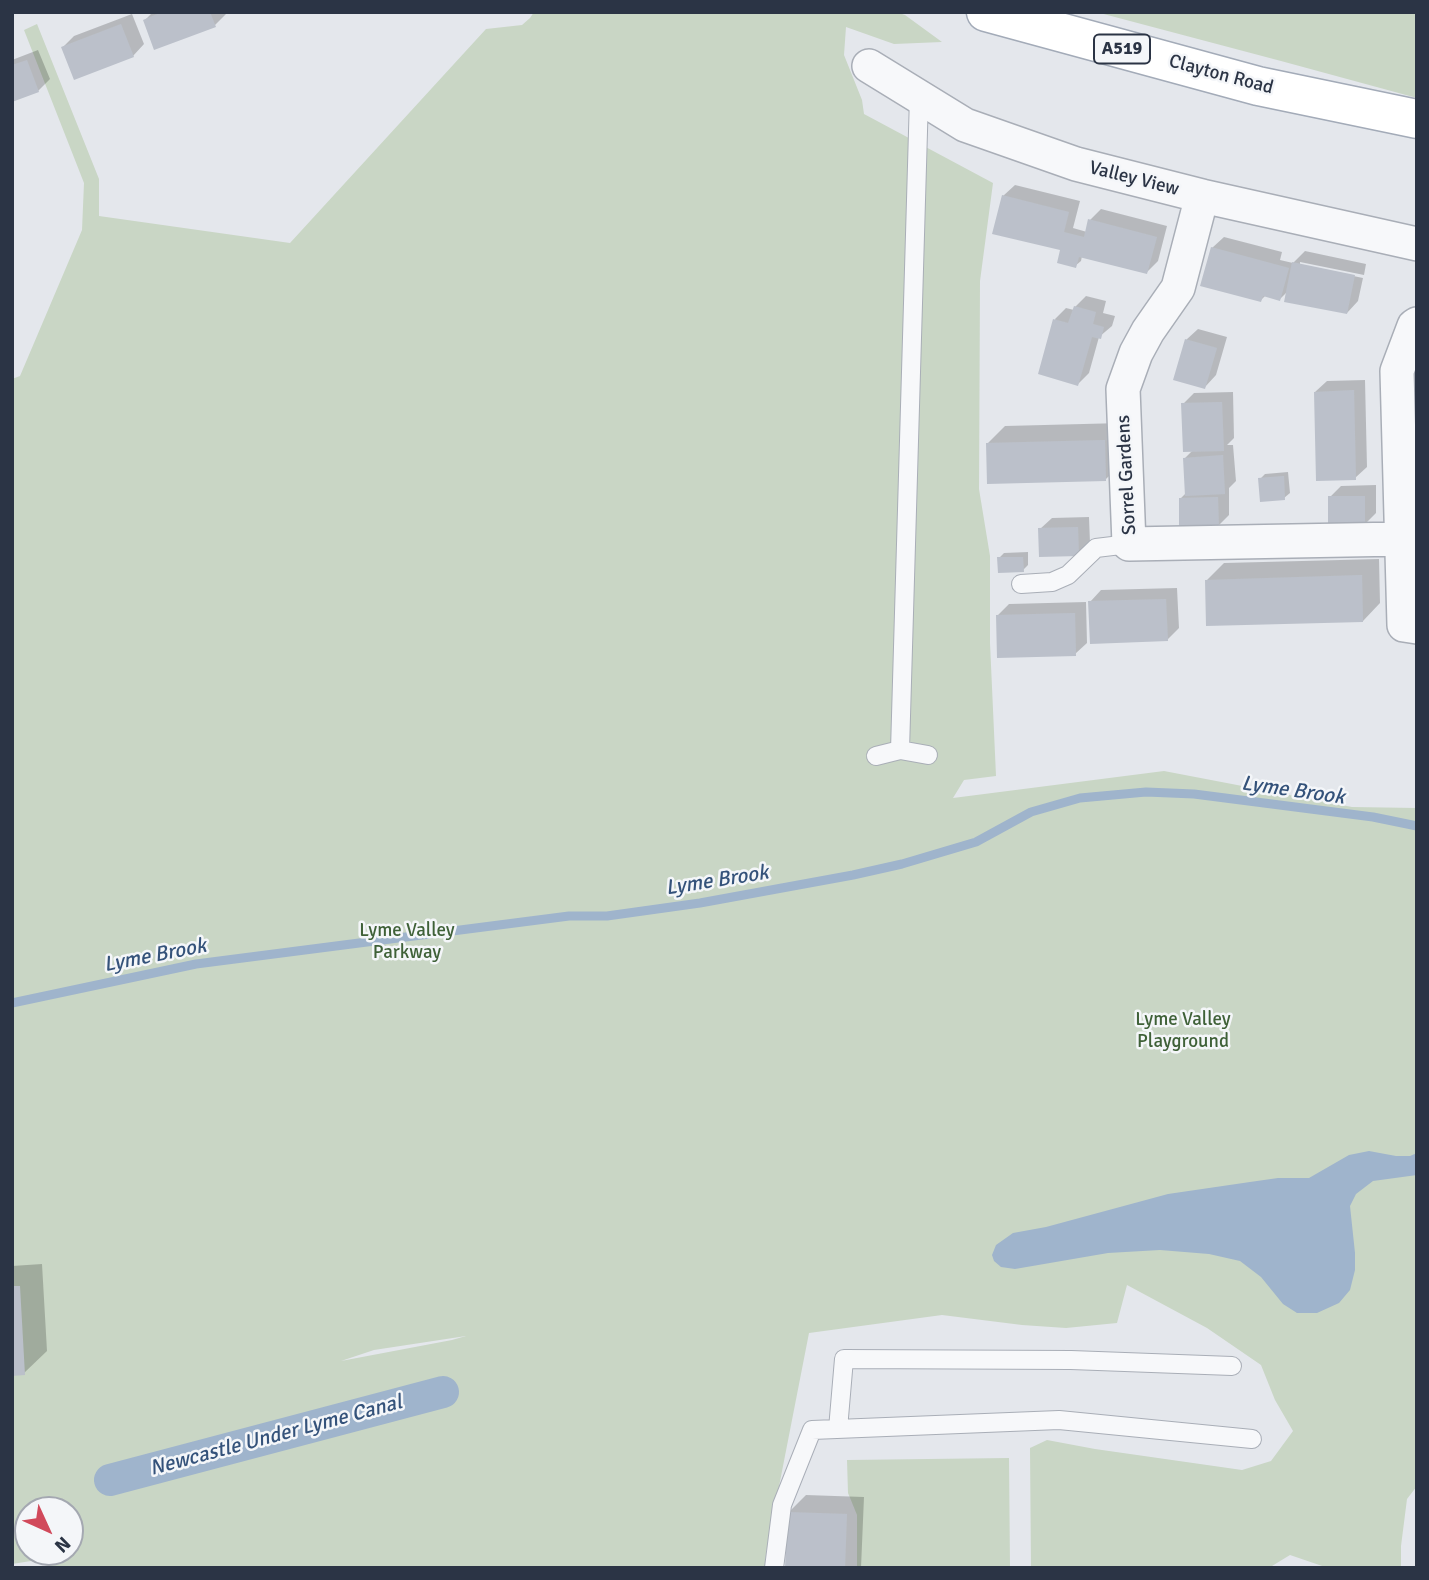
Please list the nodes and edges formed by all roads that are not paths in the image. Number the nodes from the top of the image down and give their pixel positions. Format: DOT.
graph roads {
  1 [pos="986,12"];
  2 [pos="869,66"];
  3 [pos="919,97"];
  4 [pos="1417,119"];
  5 [pos="1202,196"];
  6 [pos="1417,244"];
  7 [pos="1417,324"];
  8 [pos="1401,539"];
  9 [pos="1129,544"];
  10 [pos="1021,584"];
  11 [pos="1417,627"];
  12 [pos="900,750"];
  13 [pos="928,755"];
  14 [pos="876,756"];
  15 [pos="1233,1366"];
  16 [pos="838,1429"];
  17 [pos="1252,1439"];
  18 [pos="774,1568"];
  1 -- 4 [label="main road, Clayton Road / A519"];
  2 -- 3 [label="street, Valley View"];
  3 -- 5 [label="street, Valley View"];
  3 -- 12 [label="lane"];
  5 -- 6 [label="street, Valley View"];
  5 -- 9 [label="street, Sorrel Gardens"];
  7 -- 8 [label="street"];
  8 -- 9 [label="street, Sorrel Gardens"];
  8 -- 11 [label="street"];
  9 -- 10 [label="lane"];
  12 -- 13 [label="lane"];
  12 -- 14 [label="lane"];
  15 -- 16 [label="lane"];
  16 -- 17 [label="lane"];
  16 -- 18 [label="lane"];
}
